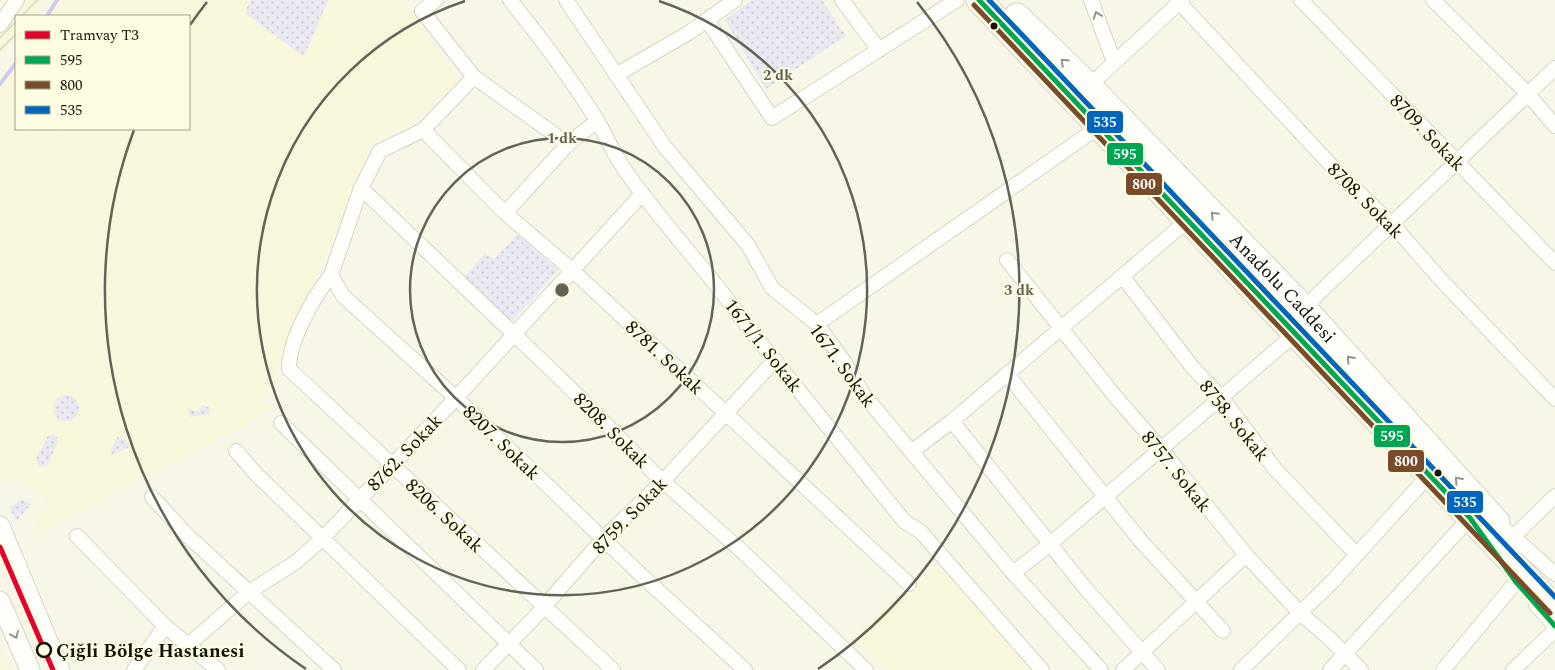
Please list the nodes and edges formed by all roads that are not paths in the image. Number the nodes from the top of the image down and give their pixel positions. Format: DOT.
graph roads {
  1 [pos="17,0"];
  2 [pos="436,0"];
  3 [pos="510,0"];
  4 [pos="566,0"];
  5 [pos="735,0"];
  6 [pos="842,0"];
  7 [pos="958,0"];
  8 [pos="979,0"];
  9 [pos="1002,0"];
  10 [pos="1091,0"];
  11 [pos="1301,0"];
  12 [pos="1433,0"];
  13 [pos="1180,1"];
  14 [pos="419,5"];
  15 [pos="707,20"];
  16 [pos="0,25"];
  17 [pos="879,50"];
  18 [pos="1114,62"];
  19 [pos="1555,68"];
  20 [pos="616,74"];
  21 [pos="474,77"];
  22 [pos="1089,86"];
  23 [pos="1528,94"];
  24 [pos="597,121"];
  25 [pos="1100,126"];
  26 [pos="1555,126"];
  27 [pos="423,130"];
  28 [pos="568,144"];
  29 [pos="1456,163"];
  30 [pos="361,188"];
  31 [pos="642,194"];
  32 [pos="505,212"];
  33 [pos="1187,221"];
  34 [pos="1392,224"];
  35 [pos="1006,260"];
  36 [pos="1555,263"];
  37 [pos="572,270"];
  38 [pos="330,275"];
  39 [pos="1123,277"];
  40 [pos="1305,309"];
  41 [pos="817,324"];
  42 [pos="1062,329"];
  43 [pos="515,334"];
  44 [pos="1295,334"];
  45 [pos="774,360"];
  46 [pos="1007,374"];
  47 [pos="456,398"];
  48 [pos="1222,398"];
  49 [pos="1555,399"];
  50 [pos="725,414"];
  51 [pos="952,421"];
  52 [pos="281,423"];
  53 [pos="1161,449"];
  54 [pos="236,451"];
  55 [pos="911,452"];
  56 [pos="391,465"];
  57 [pos="1428,476"];
  58 [pos="663,481"];
  59 [pos="1105,495"];
  60 [pos="1555,496"];
  61 [pos="152,497"];
  62 [pos="359,500"];
  63 [pos="1480,521"];
  64 [pos="0,526"];
  65 [pos="77,536"];
  66 [pos="1513,537"];
  67 [pos="323,538"];
  68 [pos="603,539"];
  69 [pos="1050,544"];
  70 [pos="1246,555"];
  71 [pos="1357,555"];
  72 [pos="1013,573"];
  73 [pos="1555,574"];
  74 [pos="1516,582"];
  75 [pos="909,584"];
  76 [pos="1555,584"];
  77 [pos="249,592"];
  78 [pos="0,600"];
  79 [pos="1197,603"];
  80 [pos="545,605"];
  81 [pos="1555,608"];
  82 [pos="1299,612"];
  83 [pos="165,626"];
  84 [pos="1555,626"];
  85 [pos="1555,630"];
  86 [pos="1222,631"];
  87 [pos="508,644"];
  88 [pos="188,645"];
  89 [pos="1142,654"];
  90 [pos="1345,654"];
  91 [pos="30,670"];
  92 [pos="60,670"];
  93 [pos="134,670"];
  94 [pos="218,670"];
  95 [pos="334,670"];
  96 [pos="459,670"];
  97 [pos="483,670"];
  98 [pos="536,670"];
  99 [pos="613,670"];
  100 [pos="745,670"];
  101 [pos="866,670"];
  102 [pos="1042,670"];
  103 [pos="1101,670"];
  104 [pos="1123,670"];
  105 [pos="1158,670"];
  106 [pos="1241,670"];
  107 [pos="1330,670"];
  108 [pos="1361,670"];
  109 [pos="1443,670"];
  110 [pos="1513,670"];
  1 -- 16 [label="street"];
  2 -- 14 [label="street"];
  3 -- 24 [label="street, 1671/1. Sokak"];
  4 -- 20 [label="street, 1671. Sokak"];
  5 -- 15 [label="street"];
  6 -- 17 [label="street"];
  7 -- 17 [label="street"];
  8 -- 25 [label="highway, Anadolu Caddesi"];
  22 -- 9 [label="highway, Anadolu Caddesi, one-way"];
  18 -- 10 [label="street, one-way"];
  11 -- 29 [label="street, 8709. Sokak"];
  12 -- 23 [label="street"];
  13 -- 18 [label="street"];
  13 -- 34 [label="street, 8708. Sokak"];
  14 -- 21 [label="street"];
  15 -- 17 [label="street"];
  15 -- 20 [label="street"];
  18 -- 22 [label="street"];
  19 -- 23 [label="street"];
  20 -- 41 [label="street, 1671. Sokak"];
  21 -- 27 [label="street"];
  21 -- 28 [label="street"];
  40 -- 22 [label="highway, Anadolu Caddesi, one-way"];
  23 -- 26 [label="street"];
  23 -- 29 [label="street"];
  24 -- 28 [label="street"];
  24 -- 31 [label="street, 1671/1. Sokak"];
  25 -- 33 [label="highway, Anadolu Caddesi"];
  25 -- 41 [label="street"];
  27 -- 30 [label="street"];
  27 -- 32 [label="street, 8781. Sokak"];
  28 -- 32 [label="street"];
  29 -- 34 [label="street"];
  29 -- 36 [label="street, 8709. Sokak"];
  30 -- 38 [label="street"];
  30 -- 43 [label="street, 8208. Sokak"];
  31 -- 37 [label="street, 8762. Sokak"];
  31 -- 45 [label="street, 1671/1. Sokak"];
  32 -- 37 [label="street, 8781. Sokak"];
  33 -- 39 [label="street"];
  33 -- 44 [label="highway, Anadolu Caddesi"];
  34 -- 40 [label="street"];
  34 -- 49 [label="street, 8708. Sokak"];
  35 -- 42 [label="street, 8757. Sokak"];
  37 -- 43 [label="street, 8762. Sokak"];
  37 -- 50 [label="street, 8781. Sokak"];
  38 -- 47 [label="street, 8207. Sokak"];
  38 -- 56 [label="street, 8206. Sokak"];
  39 -- 42 [label="street"];
  39 -- 48 [label="street, 8758. Sokak"];
  63 -- 40 [label="highway, Anadolu Caddesi, one-way"];
  41 -- 55 [label="street, 1671. Sokak"];
  42 -- 46 [label="street"];
  42 -- 53 [label="street, 8757. Sokak"];
  43 -- 47 [label="street, 8762. Sokak"];
  43 -- 58 [label="street, 8208. Sokak"];
  44 -- 48 [label="street"];
  44 -- 57 [label="highway, Anadolu Caddesi"];
  45 -- 50 [label="street, 8759. Sokak"];
  45 -- 102 [label="street, 1671/1. Sokak"];
  46 -- 51 [label="street"];
  46 -- 59 [label="street"];
  47 -- 56 [label="street, 8762. Sokak"];
  47 -- 68 [label="street, 8207. Sokak"];
  48 -- 53 [label="street"];
  48 -- 71 [label="street, 8758. Sokak"];
  50 -- 58 [label="street, 8759. Sokak"];
  50 -- 75 [label="street, 8781. Sokak"];
  51 -- 55 [label="street"];
  51 -- 69 [label="street"];
  52 -- 62 [label="street"];
  53 -- 59 [label="street"];
  53 -- 70 [label="street, 8757. Sokak"];
  54 -- 67 [label="street"];
  55 -- 72 [label="street, 1671. Sokak"];
  56 -- 62 [label="street, 8762. Sokak"];
  56 -- 80 [label="street, 8206. Sokak"];
  57 -- 63 [label="highway, Anadolu Caddesi"];
  57 -- 71 [label="street"];
  58 -- 68 [label="street, 8759. Sokak"];
  58 -- 101 [label="street, 8208. Sokak"];
  59 -- 69 [label="street"];
  59 -- 79 [label="street"];
  60 -- 66 [label="street"];
  61 -- 77 [label="street"];
  62 -- 67 [label="street, 8762. Sokak"];
  62 -- 87 [label="street"];
  63 -- 66 [label="street"];
  63 -- 74 [label="street"];
  63 -- 76 [label="highway, Anadolu Caddesi"];
  63 -- 81 [label="highway, Anadolu Caddesi"];
  63 -- 90 [label="street"];
  64 -- 92 [label="street"];
  65 -- 83 [label="street"];
  66 -- 73 [label="street"];
  67 -- 77 [label="street, 8762. Sokak"];
  67 -- 96 [label="street"];
  68 -- 80 [label="street, 8759. Sokak"];
  68 -- 100 [label="street, 8207. Sokak"];
  69 -- 72 [label="street"];
  69 -- 89 [label="street"];
  70 -- 79 [label="street"];
  70 -- 82 [label="street, 8757. Sokak"];
  71 -- 82 [label="street"];
  72 -- 103 [label="street, 1671. Sokak"];
  74 -- 84 [label="street"];
  74 -- 109 [label="street"];
  77 -- 88 [label="street, 8762. Sokak"];
  77 -- 95 [label="street"];
  78 -- 91 [label="street, one-way"];
  79 -- 86 [label="street"];
  79 -- 89 [label="street"];
  80 -- 87 [label="street, 8759. Sokak"];
  80 -- 99 [label="street, 8206. Sokak"];
  82 -- 90 [label="street, 8757. Sokak"];
  82 -- 106 [label="street"];
  83 -- 88 [label="street"];
  83 -- 93 [label="street"];
  85 -- 110 [label="street"];
  87 -- 97 [label="street, 8759. Sokak"];
  87 -- 98 [label="street"];
  88 -- 94 [label="street"];
  89 -- 104 [label="street"];
  89 -- 105 [label="street"];
  90 -- 107 [label="street"];
  90 -- 108 [label="street, 8757. Sokak"];
}
